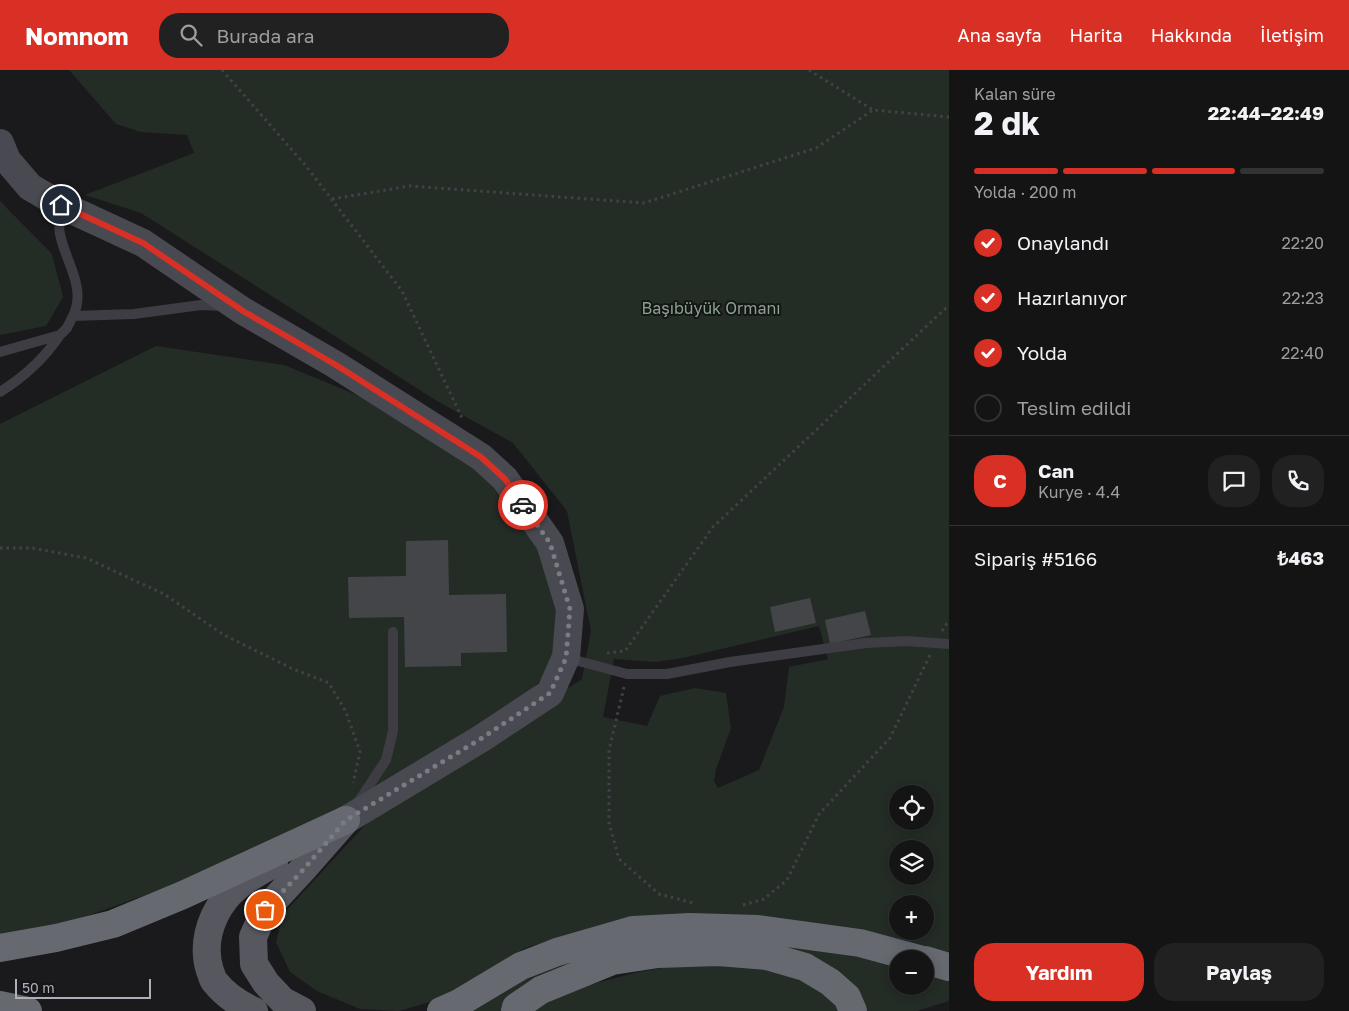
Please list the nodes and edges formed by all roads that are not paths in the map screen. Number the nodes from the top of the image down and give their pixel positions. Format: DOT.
graph roads {
  1 [pos="0,143"];
  2 [pos="61,205"];
  3 [pos="243,311"];
  4 [pos="73,316"];
  5 [pos="60,336"];
  6 [pos="0,352"];
  7 [pos="0,392"];
  8 [pos="394,632"];
  9 [pos="949,644"];
  10 [pos="566,658"];
  11 [pos="346,820"];
  12 [pos="0,948"];
  13 [pos="889,951"];
  14 [pos="934,963"];
  15 [pos="949,967"];
  16 [pos="0,1005"];
  17 [pos="28,1011"];
  18 [pos="254,1011"];
  19 [pos="302,1011"];
  20 [pos="441,1011"];
  21 [pos="515,1011"];
  22 [pos="853,1011"];
  1 -- 2 [label="main road"];
  2 -- 3 [label="main road"];
  2 -- 4 [label="lane"];
  3 -- 4 [label="lane"];
  3 -- 10 [label="main road"];
  4 -- 5 [label="lane"];
  5 -- 6 [label="lane"];
  5 -- 7 [label="lane"];
  8 -- 11 [label="lane"];
  9 -- 10 [label="lane"];
  10 -- 11 [label="main road"];
  11 -- 12 [label="highway"];
  11 -- 18 [label="main road"];
  11 -- 19 [label="main road"];
  13 -- 20 [label="highway"];
  14 -- 15 [label="highway"];
  16 -- 17 [label="highway"];
  21 -- 22 [label="highway"];
}
